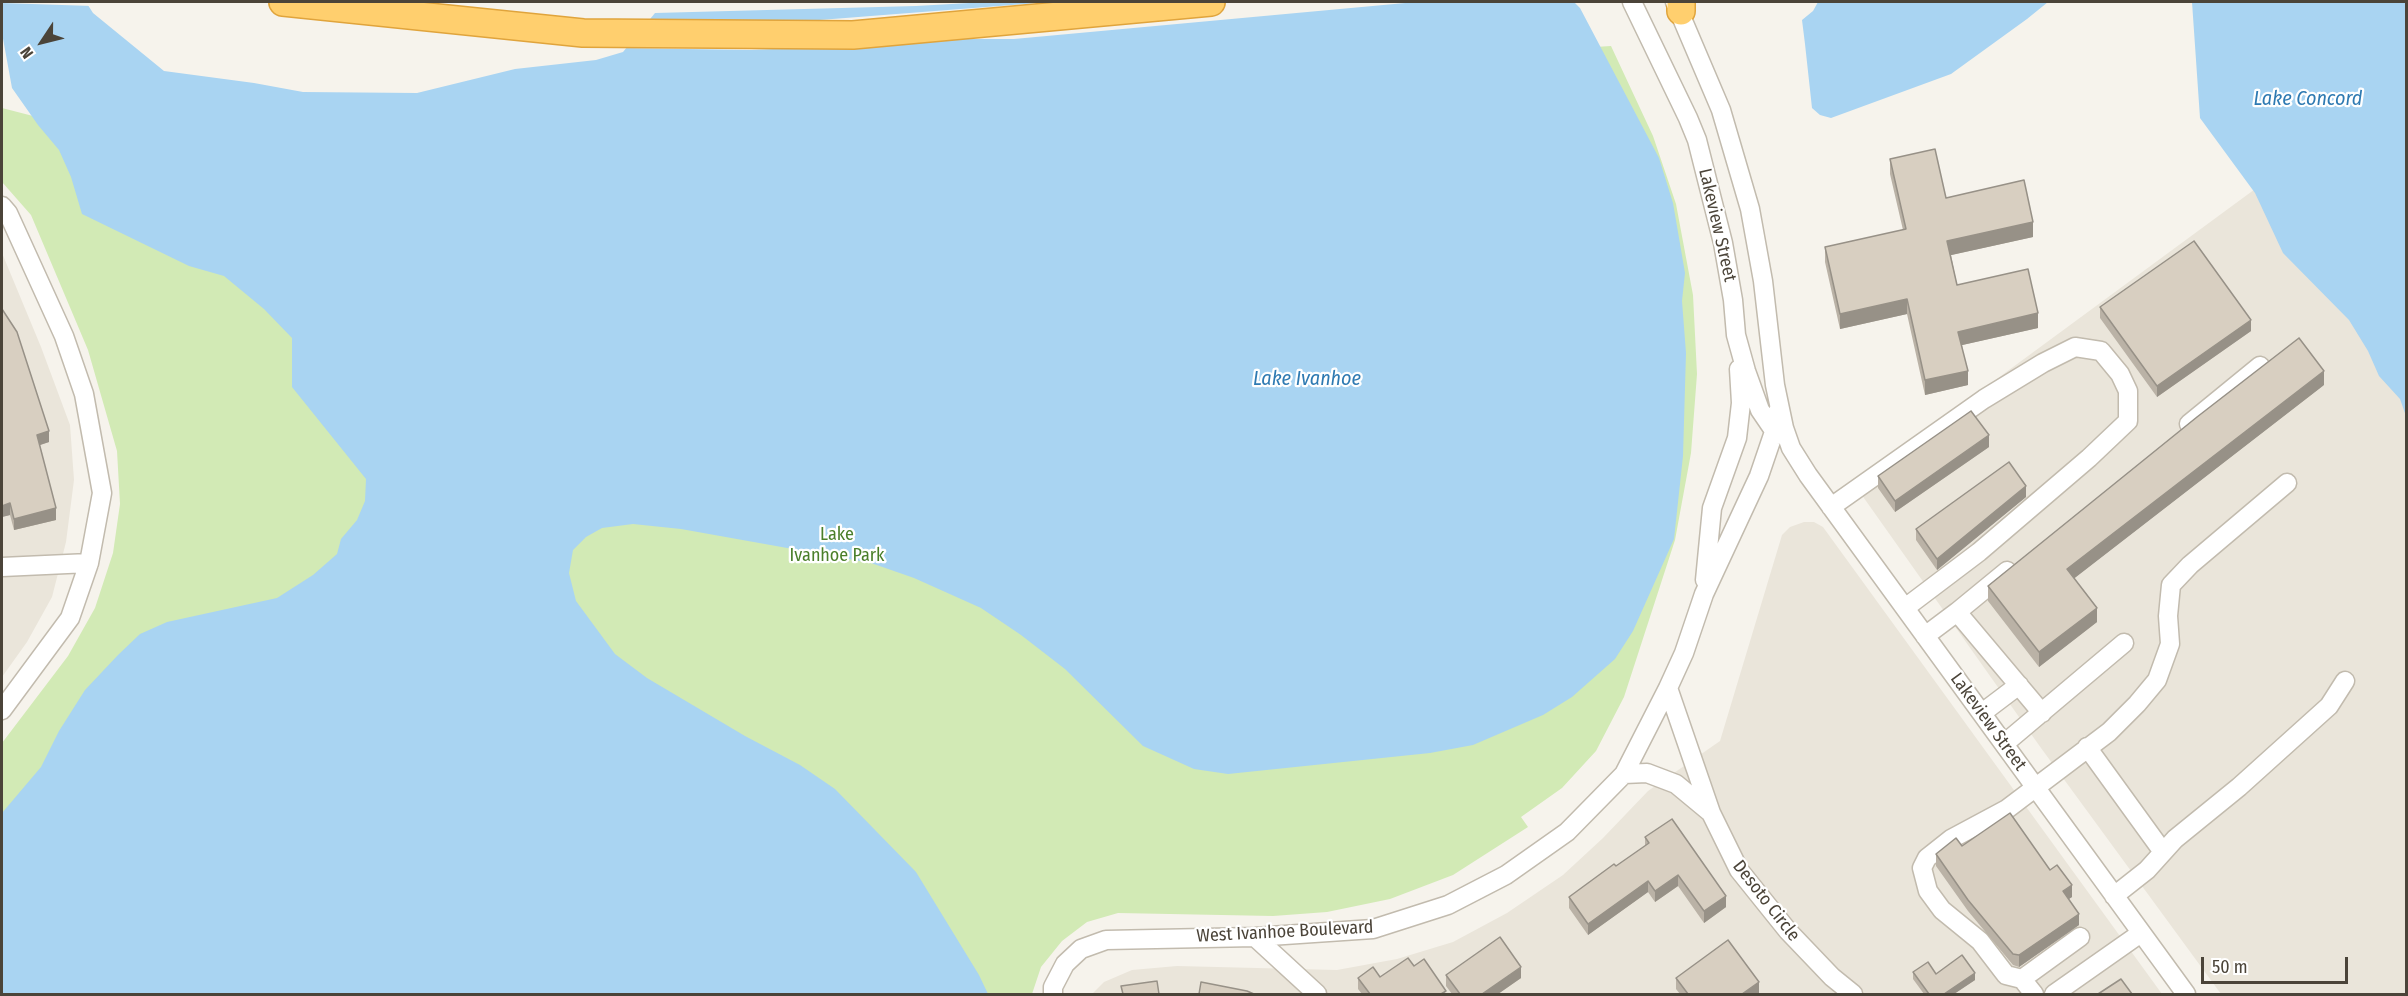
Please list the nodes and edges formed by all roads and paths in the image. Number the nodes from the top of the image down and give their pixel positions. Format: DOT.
graph roads {
  1 [pos="283,2"];
  2 [pos="1211,2"];
  3 [pos="1632,2"];
  4 [pos="1679,5"];
  5 [pos="4,212"];
  6 [pos="1736,335"];
  7 [pos="2260,366"];
  8 [pos="1779,404"];
  9 [pos="1774,432"];
  10 [pos="2178,433"];
  11 [pos="1791,448"];
  12 [pos="2287,483"];
  13 [pos="1831,507"];
  14 [pos="2022,560"];
  15 [pos="89,563"];
  16 [pos="2,567"];
  17 [pos="1704,594"];
  18 [pos="1905,608"];
  19 [pos="1957,612"];
  20 [pos="1925,636"];
  21 [pos="2124,643"];
  22 [pos="2345,681"];
  23 [pos="2019,685"];
  24 [pos="1668,688"];
  25 [pos="2,710"];
  26 [pos="2043,712"];
  27 [pos="1982,714"];
  28 [pos="2004,744"];
  29 [pos="2087,747"];
  30 [pos="1624,774"];
  31 [pos="2035,787"];
  32 [pos="1711,813"];
  33 [pos="2163,852"];
  34 [pos="2114,896"];
  35 [pos="2141,933"];
  36 [pos="1255,937"];
  37 [pos="2080,937"];
  38 [pos="2022,979"];
  39 [pos="1053,994"];
  40 [pos="1317,994"];
  41 [pos="1853,994"];
  42 [pos="2034,994"];
  43 [pos="2054,994"];
  44 [pos="2186,994"];
  1 -- 2 [label="highway"];
  3 -- 6 [label="street, Lakeview Street"];
  4 -- 8 [label="street, Lakeview Street"];
  5 -- 15 [label="street"];
  6 -- 9 [label="street, Lakeview Street"];
  6 -- 17 [label="street, West Ivanhoe Boulevard"];
  7 -- 10 [label="street"];
  8 -- 9 [label="street, West Ivanhoe Boulevard"];
  8 -- 11 [label="street, Lakeview Street"];
  9 -- 11 [label="street, Lakeview Street"];
  9 -- 17 [label="street, West Ivanhoe Boulevard"];
  11 -- 13 [label="street, Lakeview Street"];
  12 -- 29 [label="street"];
  13 -- 18 [label="street, Lakeview Street"];
  13 -- 18 [label="street"];
  14 -- 19 [label="street"];
  15 -- 16 [label="street"];
  15 -- 25 [label="street"];
  17 -- 24 [label="street, West Ivanhoe Boulevard"];
  18 -- 20 [label="street, Lakeview Street"];
  19 -- 20 [label="street"];
  19 -- 23 [label="street"];
  20 -- 27 [label="street, Lakeview Street"];
  21 -- 26 [label="street"];
  22 -- 33 [label="street"];
  23 -- 26 [label="street"];
  23 -- 27 [label="street"];
  24 -- 30 [label="street, West Ivanhoe Boulevard"];
  24 -- 32 [label="street, Desoto Circle"];
  26 -- 28 [label="street"];
  27 -- 28 [label="street, Lakeview Street"];
  28 -- 31 [label="street, Lakeview Street"];
  29 -- 31 [label="street"];
  29 -- 33 [label="street"];
  30 -- 32 [label="street"];
  30 -- 36 [label="street, West Ivanhoe Boulevard"];
  31 -- 34 [label="street, Lakeview Street"];
  31 -- 38 [label="street"];
  32 -- 41 [label="street, Desoto Circle"];
  33 -- 34 [label="street"];
  34 -- 35 [label="street, Lakeview Street"];
  35 -- 43 [label="street"];
  35 -- 44 [label="street, Lakeview Street"];
  36 -- 39 [label="street, West Ivanhoe Boulevard"];
  36 -- 40 [label="street"];
  37 -- 38 [label="street"];
  38 -- 42 [label="street"];
}
